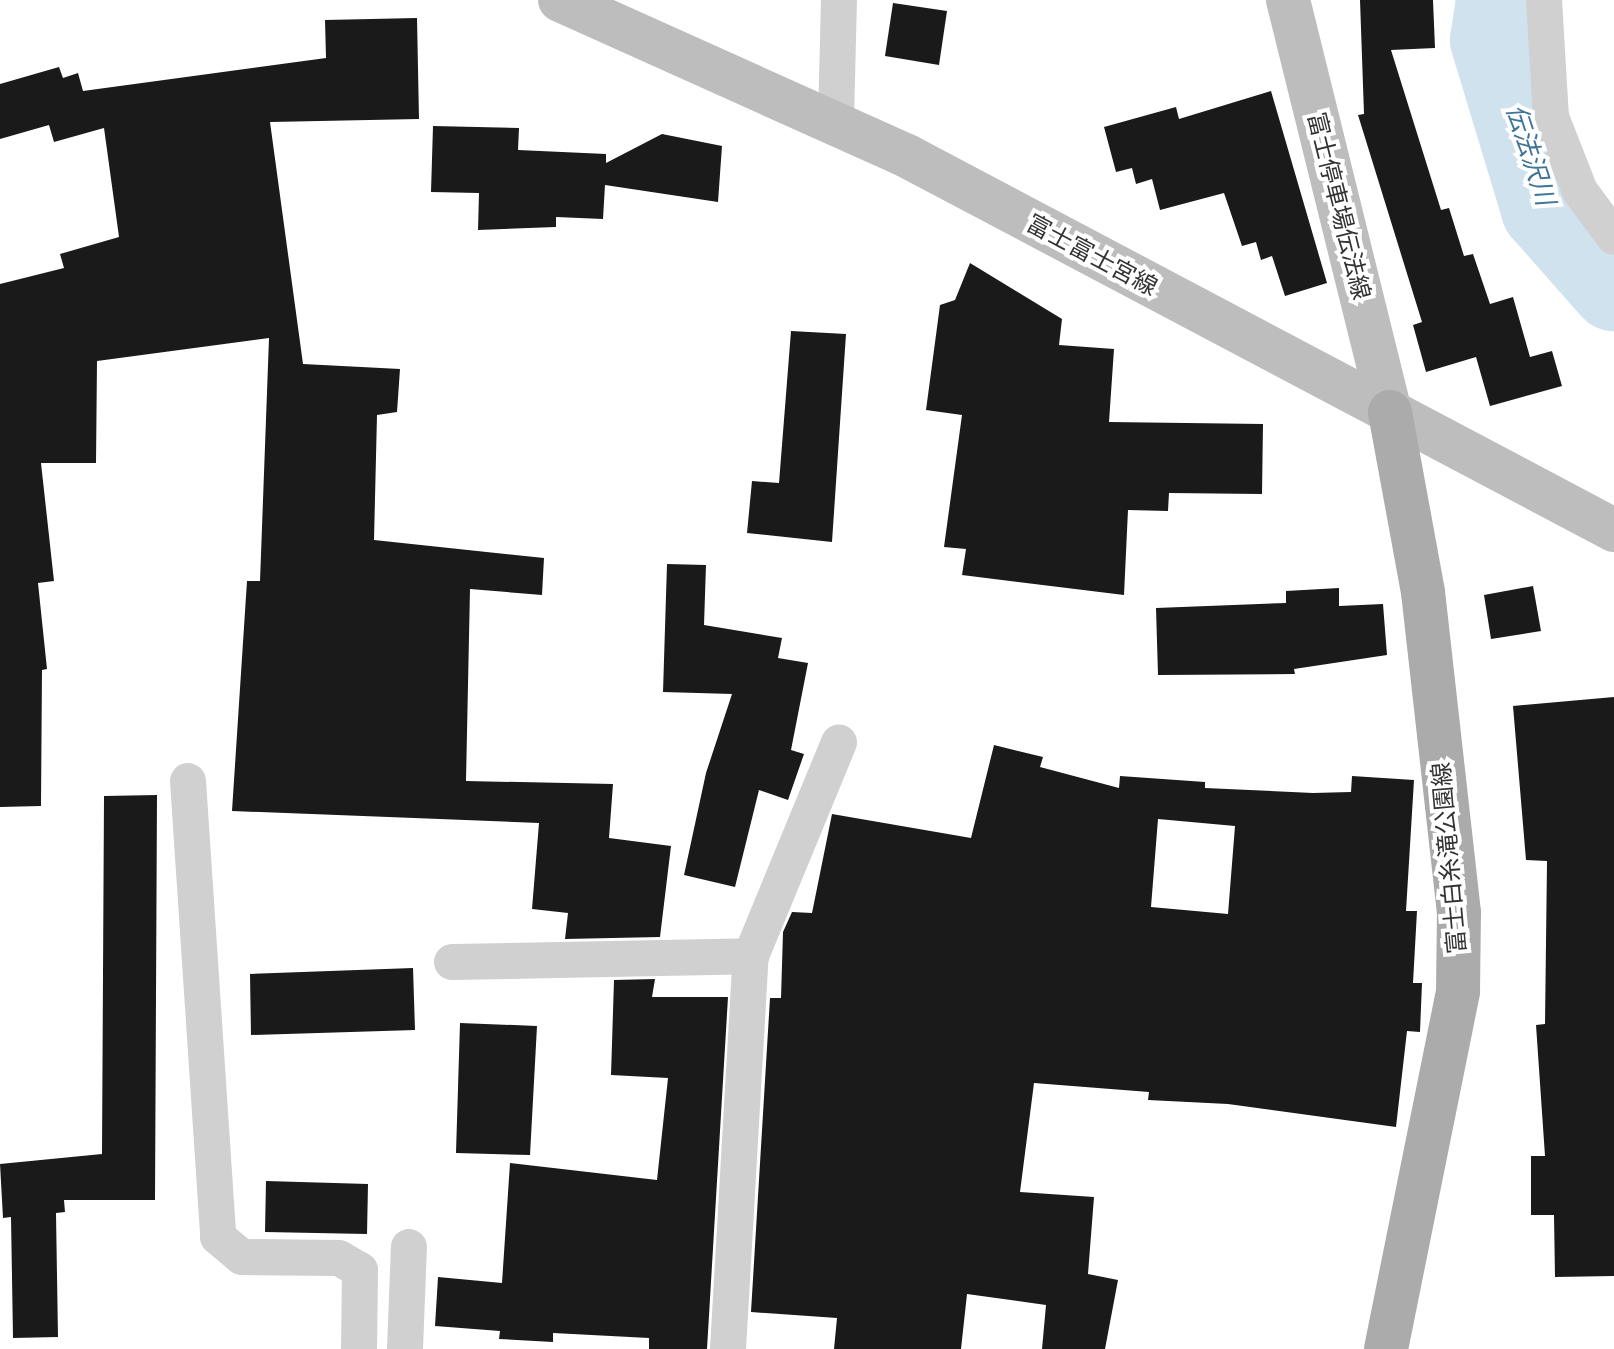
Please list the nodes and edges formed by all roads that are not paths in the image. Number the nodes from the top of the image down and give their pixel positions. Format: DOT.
graph roads {
  1 [pos="560,0"];
  2 [pos="839,0"];
  3 [pos="1288,0"];
  4 [pos="1544,0"];
  5 [pos="836,121"];
  6 [pos="1614,237"];
  7 [pos="1390,412"];
  8 [pos="1614,530"];
  9 [pos="839,742"];
  10 [pos="188,781"];
  11 [pos="751,956"];
  12 [pos="452,962"];
  13 [pos="409,1247"];
  14 [pos="359,1349"];
  15 [pos="405,1349"];
  16 [pos="728,1349"];
  17 [pos="1386,1349"];
  1 -- 5 [label="main road, 富士富士宮線"];
  2 -- 5 [label="street"];
  3 -- 7 [label="main road, 富士停車場伝法線"];
  4 -- 6 [label="street"];
  5 -- 7 [label="main road, 富士富士宮線"];
  7 -- 8 [label="main road, 富士富士宮線"];
  7 -- 17 [label="main road, 富士白糸滝公園線"];
  9 -- 11 [label="street"];
  10 -- 14 [label="street"];
  11 -- 12 [label="street"];
  11 -- 16 [label="street"];
  13 -- 15 [label="street"];
}
